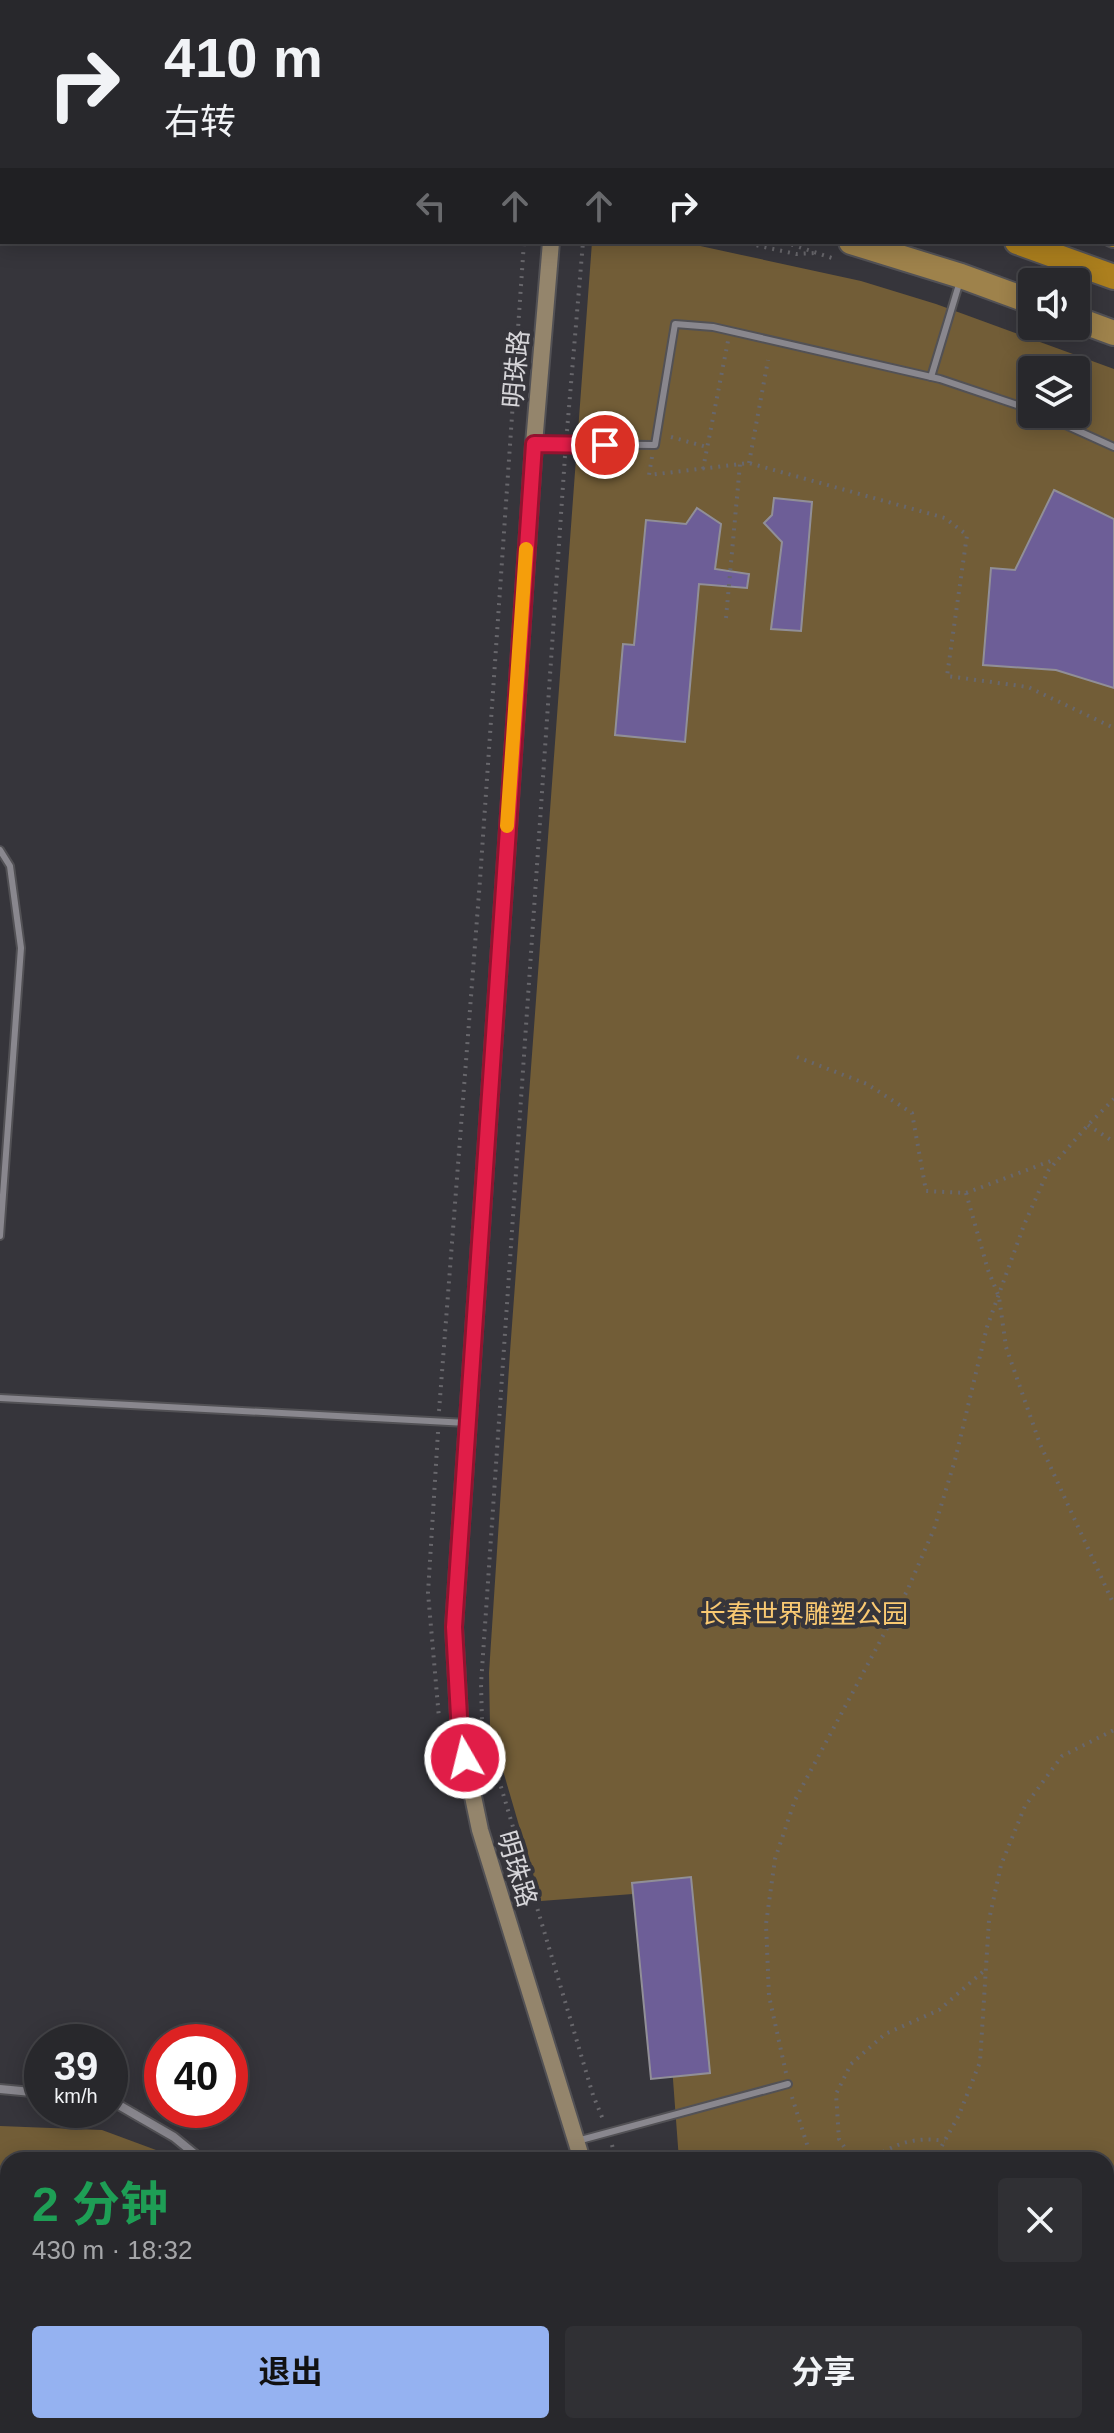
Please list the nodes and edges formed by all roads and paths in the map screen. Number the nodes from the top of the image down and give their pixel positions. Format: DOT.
graph roads {
  1 [pos="551,244"];
  2 [pos="583,244"];
  3 [pos="750,244"];
  4 [pos="857,244"];
  5 [pos="1023,244"];
  6 [pos="817,253"];
  7 [pos="961,276"];
  8 [pos="1114,277"];
  9 [pos="1018,297"];
  10 [pos="1090,324"];
  11 [pos="730,331"];
  12 [pos="1114,333"];
  13 [pos="768,360"];
  14 [pos="931,377"];
  15 [pos="1018,405"];
  16 [pos="1072,428"];
  17 [pos="657,433"];
  18 [pos="534,444"];
  19 [pos="565,445"];
  20 [pos="655,445"];
  21 [pos="707,447"];
  22 [pos="1114,447"];
  23 [pos="749,463"];
  24 [pos="740,464"];
  25 [pos="703,469"];
  26 [pos="726,618"];
  27 [pos="1114,728"];
  28 [pos="0,850"];
  29 [pos="797,1057"];
  30 [pos="1114,1099"];
  31 [pos="1088,1125"];
  32 [pos="1114,1142"];
  33 [pos="1059,1158"];
  34 [pos="966,1193"];
  35 [pos="0,1236"];
  36 [pos="999,1297"];
  37 [pos="0,1398"];
  38 [pos="467,1423"];
  39 [pos="1114,1605"];
  40 [pos="1114,1730"];
  41 [pos="986,1969"];
  42 [pos="788,2084"];
  43 [pos="0,2089"];
  44 [pos="24,2091"];
  45 [pos="128,2110"];
  46 [pos="609,2132"];
  47 [pos="577,2141"];
  48 [pos="945,2141"];
  49 [pos="192,2152"];
  50 [pos="580,2152"];
  51 [pos="614,2152"];
  52 [pos="809,2152"];
  53 [pos="848,2152"];
  54 [pos="881,2152"];
  55 [pos="939,2152"];
  1 -- 18 [label="street, 明珠路"];
  2 -- 19 [label="path"];
  3 -- 6 [label="path"];
  4 -- 7 [label="main road"];
  5 -- 8 [label="highway"];
  7 -- 9 [label="main road"];
  7 -- 14 [label="lane"];
  10 -- 12 [label="main road"];
  11 -- 14 [label="lane"];
  11 -- 17 [label="lane"];
  11 -- 21 [label="path"];
  13 -- 23 [label="path"];
  14 -- 15 [label="lane"];
  16 -- 22 [label="lane"];
  17 -- 20 [label="lane"];
  17 -- 21 [label="path"];
  18 -- 19 [label="lane"];
  18 -- 38 [label="street, 明珠路"];
  19 -- 20 [label="lane"];
  19 -- 46 [label="path"];
  20 -- 25 [label="path"];
  21 -- 25 [label="path"];
  23 -- 24 [label="path"];
  23 -- 27 [label="path"];
  24 -- 25 [label="path"];
  24 -- 26 [label="path"];
  28 -- 35 [label="lane"];
  29 -- 34 [label="path"];
  30 -- 31 [label="path"];
  31 -- 32 [label="path"];
  31 -- 33 [label="path"];
  33 -- 34 [label="path"];
  33 -- 36 [label="path"];
  34 -- 36 [label="path"];
  36 -- 39 [label="path"];
  36 -- 42 [label="path"];
  37 -- 38 [label="lane"];
  38 -- 47 [label="street, 明珠路"];
  40 -- 41 [label="path"];
  41 -- 48 [label="path"];
  41 -- 53 [label="path"];
  42 -- 46 [label="lane"];
  42 -- 52 [label="path"];
  43 -- 44 [label="street"];
  45 -- 49 [label="street"];
  46 -- 47 [label="lane"];
  46 -- 51 [label="path"];
  47 -- 50 [label="street, 明珠路"];
  48 -- 54 [label="path"];
  48 -- 55 [label="path"];
}
